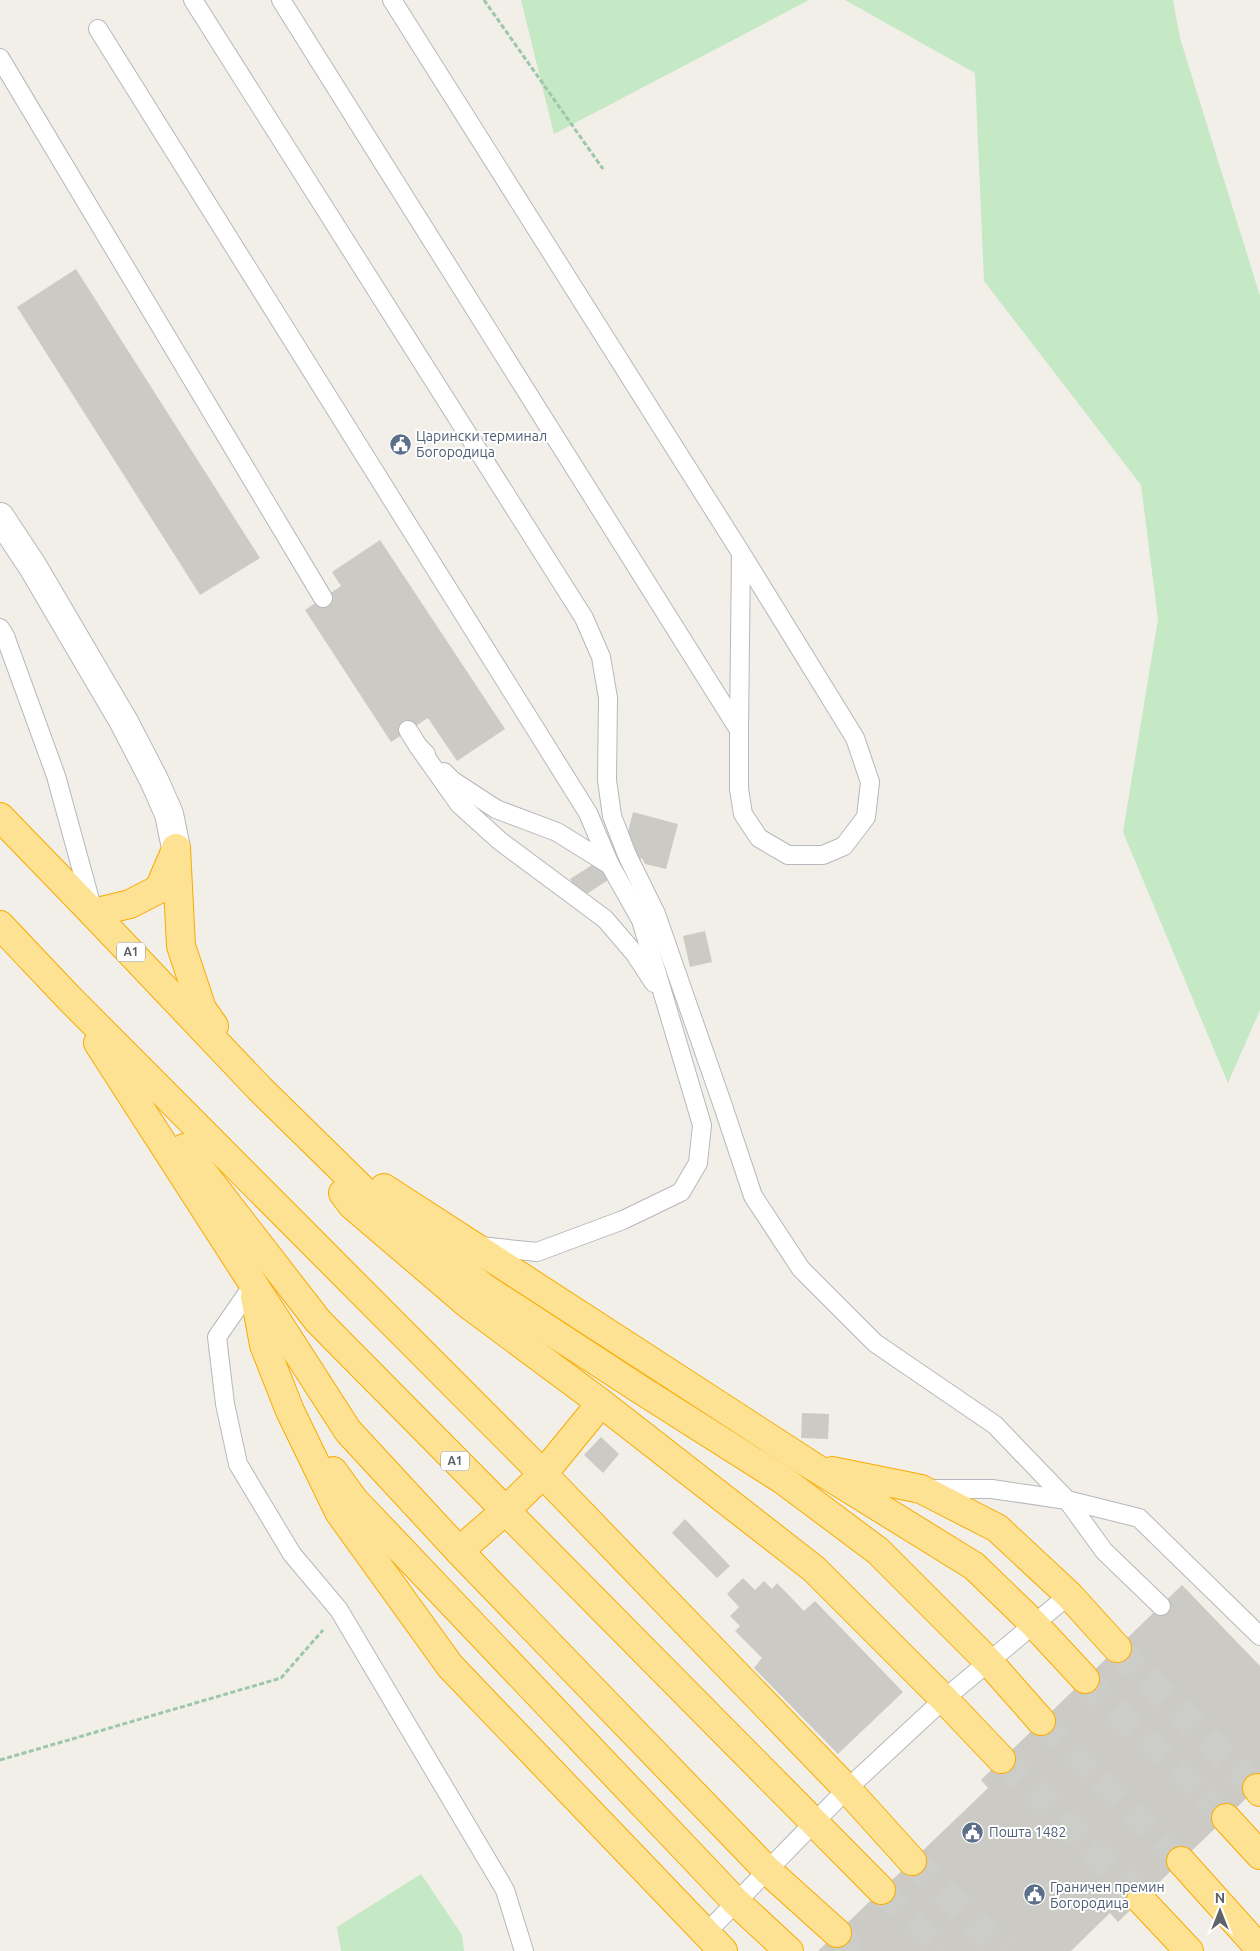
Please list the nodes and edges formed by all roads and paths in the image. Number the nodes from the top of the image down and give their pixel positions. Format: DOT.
graph roads {
  1 [pos="193,0"];
  2 [pos="281,0"];
  3 [pos="392,0"];
  4 [pos="484,0"];
  5 [pos="98,28"];
  6 [pos="0,58"];
  7 [pos="603,168"];
  8 [pos="0,517"];
  9 [pos="741,553"];
  10 [pos="323,598"];
  11 [pos="0,628"];
  12 [pos="408,730"];
  13 [pos="739,730"];
  14 [pos="418,746"];
  15 [pos="588,813"];
  16 [pos="0,817"];
  17 [pos="176,848"];
  18 [pos="627,855"];
  19 [pos="610,865"];
  20 [pos="93,913"];
  21 [pos="1,927"];
  22 [pos="69,998"];
  23 [pos="665,1000"];
  24 [pos="260,1089"];
  25 [pos="474,1246"];
  26 [pos="253,1285"];
  27 [pos="602,1402"];
  28 [pos="290,1410"];
  29 [pos="814,1467"];
  30 [pos="544,1474"];
  31 [pos="921,1489"];
  32 [pos="1067,1500"];
  33 [pos="504,1511"];
  34 [pos="459,1551"];
  35 [pos="1069,1595"];
  36 [pos="1161,1606"];
  37 [pos="339,1610"];
  38 [pos="1034,1624"];
  39 [pos="1260,1636"];
  40 [pos="1117,1648"];
  41 [pos="989,1662"];
  42 [pos="1084,1679"];
  43 [pos="944,1699"];
  44 [pos="1041,1721"];
  45 [pos="1001,1759"];
  46 [pos="0,1760"];
  47 [pos="847,1789"];
  48 [pos="1226,1818"];
  49 [pos="814,1823"];
  50 [pos="1260,1855"];
  51 [pos="912,1861"];
  52 [pos="1181,1861"];
  53 [pos="767,1870"];
  54 [pos="881,1890"];
  55 [pos="1140,1900"];
  56 [pos="736,1902"];
  57 [pos="837,1933"];
  58 [pos="714,1942"];
  59 [pos="1260,1949"];
  60 [pos="524,1951"];
  61 [pos="790,1951"];
  62 [pos="1189,1951"];
  1 -- 18 [label="lane"];
  2 -- 13 [label="lane"];
  3 -- 9 [label="lane"];
  4 -- 7 [label="path"];
  5 -- 15 [label="lane"];
  6 -- 10 [label="lane"];
  8 -- 17 [label="street"];
  9 -- 13 [label="lane"];
  9 -- 13 [label="lane"];
  11 -- 20 [label="lane"];
  12 -- 14 [label="lane"];
  14 -- 19 [label="lane"];
  14 -- 23 [label="lane"];
  15 -- 18 [label="lane"];
  15 -- 19 [label="lane"];
  16 -- 20 [label="highway, A1"];
  17 -- 20 [label="highway"];
  17 -- 24 [label="highway"];
  18 -- 32 [label="lane"];
  19 -- 23 [label="lane"];
  20 -- 24 [label="highway, A1"];
  21 -- 22 [label="highway, A1"];
  22 -- 26 [label="highway, A1"];
  22 -- 30 [label="highway, A1"];
  22 -- 33 [label="highway, A1"];
  23 -- 25 [label="lane"];
  24 -- 25 [label="highway"];
  24 -- 27 [label="highway, A1"];
  24 -- 41 [label="highway"];
  25 -- 29 [label="highway"];
  26 -- 28 [label="highway, A1"];
  26 -- 34 [label="highway, A1"];
  26 -- 37 [label="lane"];
  27 -- 30 [label="highway"];
  27 -- 43 [label="highway, A1"];
  28 -- 56 [label="highway, A1"];
  28 -- 58 [label="highway, A1"];
  29 -- 31 [label="highway"];
  29 -- 38 [label="highway"];
  30 -- 33 [label="highway"];
  30 -- 47 [label="highway, A1"];
  31 -- 32 [label="lane"];
  31 -- 35 [label="highway"];
  32 -- 36 [label="lane"];
  32 -- 39 [label="lane"];
  33 -- 34 [label="highway"];
  33 -- 49 [label="highway, A1"];
  34 -- 53 [label="highway, A1"];
  35 -- 38 [label="lane"];
  35 -- 40 [label="highway"];
  37 -- 46 [label="path"];
  37 -- 60 [label="lane"];
  38 -- 41 [label="lane"];
  38 -- 42 [label="highway"];
  41 -- 43 [label="lane"];
  41 -- 44 [label="highway"];
  43 -- 45 [label="highway, A1"];
  43 -- 47 [label="lane"];
  47 -- 49 [label="lane"];
  47 -- 51 [label="highway, A1"];
  48 -- 50 [label="highway"];
  49 -- 53 [label="lane"];
  49 -- 54 [label="highway, A1"];
  52 -- 59 [label="highway"];
  53 -- 56 [label="lane"];
  53 -- 57 [label="highway, A1"];
  55 -- 62 [label="highway"];
  56 -- 58 [label="lane"];
  56 -- 61 [label="highway, A1"];
}
